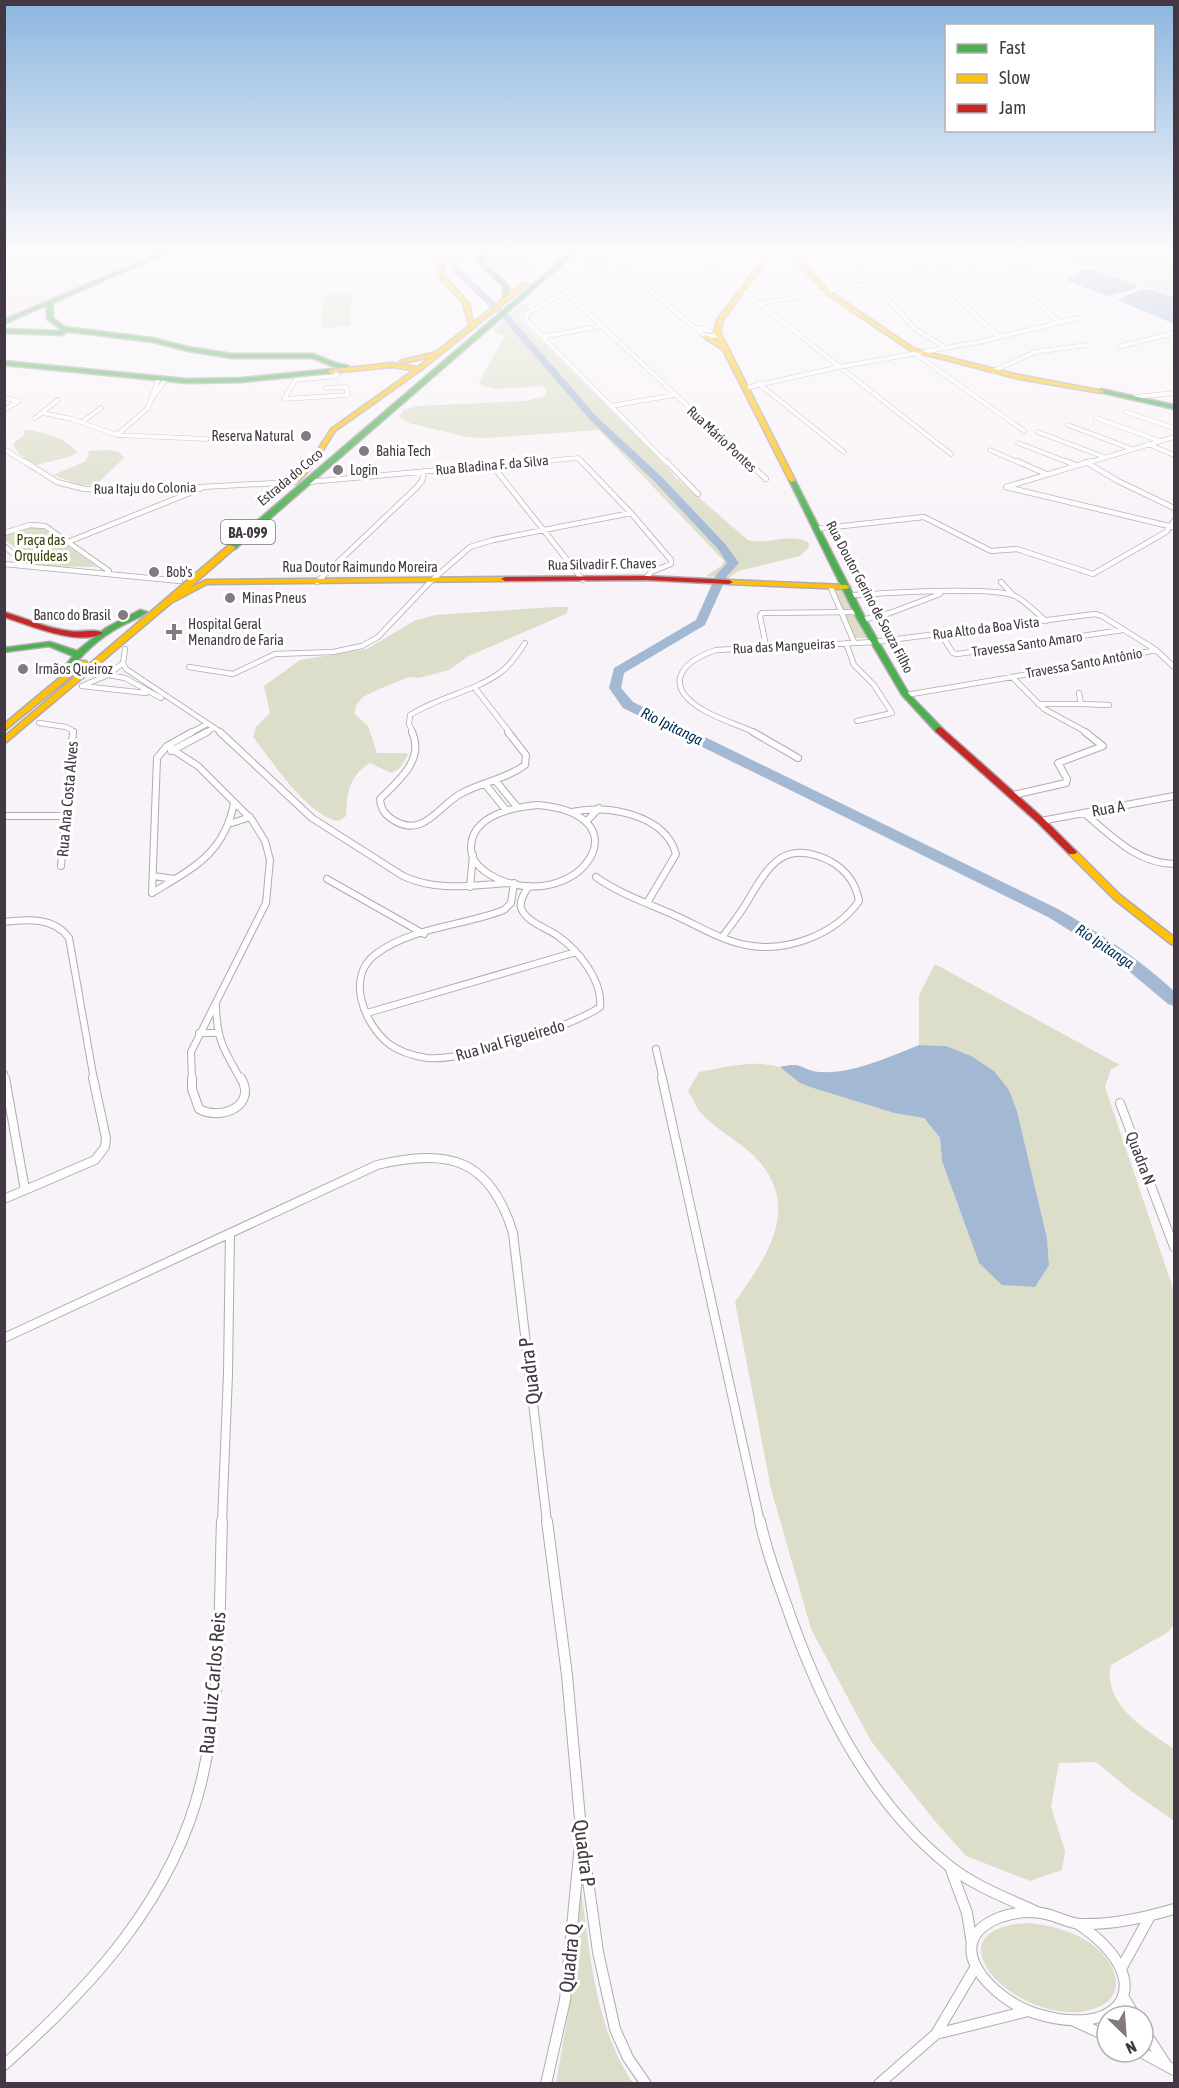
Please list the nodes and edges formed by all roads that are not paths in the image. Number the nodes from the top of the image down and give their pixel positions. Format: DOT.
graph roads {
  1 [pos="175,348"];
  2 [pos="184,348"];
  3 [pos="444,348"];
  4 [pos="457,348"];
  5 [pos="553,348"];
  6 [pos="626,348"];
  7 [pos="724,348"];
  8 [pos="815,348"];
  9 [pos="909,348"];
  10 [pos="932,348"];
  11 [pos="1061,348"];
  12 [pos="916,352"];
  13 [pos="437,354"];
  14 [pos="395,362"];
  15 [pos="4,363"];
  16 [pos="422,367"];
  17 [pos="838,367"];
  18 [pos="319,368"];
  19 [pos="334,371"];
  20 [pos="993,371"];
  21 [pos="161,380"];
  22 [pos="758,383"];
  23 [pos="326,388"];
  24 [pos="745,388"];
  25 [pos="1174,393"];
  26 [pos="674,394"];
  27 [pos="1136,397"];
  28 [pos="4,400"];
  29 [pos="58,400"];
  30 [pos="11,405"];
  31 [pos="611,406"];
  32 [pos="1174,407"];
  33 [pos="101,408"];
  34 [pos="392,409"];
  35 [pos="4,410"];
  36 [pos="1126,412"];
  37 [pos="43,413"];
  38 [pos="349,417"];
  39 [pos="35,418"];
  40 [pos="1096,418"];
  41 [pos="82,422"];
  42 [pos="376,423"];
  43 [pos="1068,425"];
  44 [pos="1174,428"];
  45 [pos="1024,431"];
  46 [pos="1038,432"];
  47 [pos="117,435"];
  48 [pos="1174,437"];
  49 [pos="207,439"];
  50 [pos="326,439"];
  51 [pos="1160,441"];
  52 [pos="353,443"];
  53 [pos="1018,444"];
  54 [pos="1148,444"];
  55 [pos="4,449"];
  56 [pos="1132,449"];
  57 [pos="990,450"];
  58 [pos="844,452"];
  59 [pos="951,454"];
  60 [pos="1174,455"];
  61 [pos="1104,457"];
  62 [pos="1086,462"];
  63 [pos="492,465"];
  64 [pos="1076,465"];
  65 [pos="424,471"];
  66 [pos="1046,474"];
  67 [pos="766,479"];
  68 [pos="295,482"];
  69 [pos="308,482"];
  70 [pos="204,487"];
  71 [pos="698,494"];
  72 [pos="1174,508"];
  73 [pos="631,513"];
  74 [pos="1173,525"];
  75 [pos="545,529"];
  76 [pos="816,529"];
  77 [pos="4,533"];
  78 [pos="68,542"];
  79 [pos="4,546"];
  80 [pos="4,564"];
  81 [pos="19,565"];
  82 [pos="205,569"];
  83 [pos="110,573"];
  84 [pos="646,578"];
  85 [pos="583,580"];
  86 [pos="180,581"];
  87 [pos="431,581"];
  88 [pos="513,581"];
  89 [pos="206,582"];
  90 [pos="317,582"];
  91 [pos="1001,582"];
  92 [pos="840,587"];
  93 [pos="948,592"];
  94 [pos="1014,596"];
  95 [pos="160,607"];
  96 [pos="143,612"];
  97 [pos="841,613"];
  98 [pos="4,614"];
  99 [pos="860,616"];
  100 [pos="1046,621"];
  101 [pos="38,627"];
  102 [pos="138,627"];
  103 [pos="1123,630"];
  104 [pos="99,633"];
  105 [pos="941,634"];
  106 [pos="854,642"];
  107 [pos="874,642"];
  108 [pos="525,643"];
  109 [pos="846,643"];
  110 [pos="766,646"];
  111 [pos="19,647"];
  112 [pos="125,649"];
  113 [pos="4,650"];
  114 [pos="1156,650"];
  115 [pos="76,654"];
  116 [pos="123,663"];
  117 [pos="1174,666"];
  118 [pos="189,667"];
  119 [pos="108,675"];
  120 [pos="1012,677"];
  121 [pos="57,684"];
  122 [pos="83,686"];
  123 [pos="475,688"];
  124 [pos="149,693"];
  125 [pos="1079,693"];
  126 [pos="906,695"];
  127 [pos="174,704"];
  128 [pos="1038,704"];
  129 [pos="1081,704"];
  130 [pos="1109,705"];
  131 [pos="857,722"];
  132 [pos="39,723"];
  133 [pos="207,724"];
  134 [pos="6,726"];
  135 [pos="214,728"];
  136 [pos="4,744"];
  137 [pos="177,744"];
  138 [pos="170,748"];
  139 [pos="184,755"];
  140 [pos="798,758"];
  141 [pos="495,780"];
  142 [pos="485,784"];
  143 [pos="1013,795"];
  144 [pos="1174,796"];
  145 [pos="234,803"];
  146 [pos="517,807"];
  147 [pos="599,808"];
  148 [pos="506,810"];
  149 [pos="572,812"];
  150 [pos="1084,813"];
  151 [pos="4,816"];
  152 [pos="64,816"];
  153 [pos="249,818"];
  154 [pos="1041,821"];
  155 [pos="586,822"];
  156 [pos="232,823"];
  157 [pos="472,855"];
  158 [pos="1174,864"];
  159 [pos="61,866"];
  160 [pos="153,876"];
  161 [pos="596,877"];
  162 [pos="175,879"];
  163 [pos="327,879"];
  164 [pos="512,883"];
  165 [pos="529,886"];
  166 [pos="470,887"];
  167 [pos="647,903"];
  168 [pos="504,910"];
  169 [pos="523,911"];
  170 [pos="4,922"];
  171 [pos="410,927"];
  172 [pos="424,934"];
  173 [pos="723,936"];
  174 [pos="412,938"];
  175 [pos="1174,942"];
  176 [pos="576,952"];
  177 [pos="216,1006"];
  178 [pos="367,1013"];
  179 [pos="218,1033"];
  180 [pos="199,1034"];
  181 [pos="656,1049"];
  182 [pos="4,1074"];
  183 [pos="1120,1103"];
  184 [pos="25,1190"];
  185 [pos="4,1199"];
  186 [pos="230,1233"];
  187 [pos="1174,1247"];
  188 [pos="4,1338"];
  189 [pos="581,1830"];
  190 [pos="950,1867"];
  191 [pos="1174,1909"];
  192 [pos="1037,1912"];
  193 [pos="1150,1916"];
  194 [pos="1078,1924"];
  195 [pos="972,1945"];
  196 [pos="1122,1967"];
  197 [pos="975,1968"];
  198 [pos="1123,1996"];
  199 [pos="1128,2004"];
  200 [pos="1028,2011"];
  201 [pos="1069,2019"];
  202 [pos="1095,2031"];
  203 [pos="936,2034"];
  204 [pos="1155,2045"];
  205 [pos="1155,2059"];
  206 [pos="4,2065"];
  207 [pos="1170,2066"];
  208 [pos="546,2084"];
  209 [pos="646,2084"];
  210 [pos="879,2084"];
  1 -- 18 [label="main road"];
  2 -- 14 [label="main road"];
  3 -- 13 [label="main road, Estrada do Coco / BA-099"];
  4 -- 34 [label="main road, Estrada do Coco / BA-099"];
  5 -- 31 [label="street"];
  6 -- 26 [label="street, Rua Mário Pontes"];
  7 -- 24 [label="main road, Rua Doutor Gerino de Souza Filho"];
  8 -- 17 [label="street"];
  9 -- 12 [label="main road"];
  10 -- 12 [label="street"];
  11 -- 20 [label="street"];
  12 -- 17 [label="street"];
  12 -- 20 [label="main road"];
  12 -- 45 [label="street"];
  13 -- 14 [label="main road"];
  13 -- 16 [label="main road, Estrada do Coco / BA-099"];
  14 -- 16 [label="main road"];
  14 -- 19 [label="main road"];
  15 -- 21 [label="main road"];
  16 -- 34 [label="main road"];
  16 -- 38 [label="main road, Estrada do Coco / BA-099"];
  17 -- 22 [label="street"];
  17 -- 59 [label="street"];
  18 -- 19 [label="main road"];
  18 -- 21 [label="main road"];
  19 -- 23 [label="street"];
  20 -- 27 [label="main road"];
  21 -- 47 [label="street"];
  22 -- 24 [label="street"];
  22 -- 58 [label="street"];
  24 -- 76 [label="main road, Rua Doutor Gerino de Souza Filho"];
  25 -- 27 [label="street"];
  26 -- 31 [label="street"];
  26 -- 67 [label="street, Rua Mário Pontes"];
  27 -- 32 [label="main road"];
  28 -- 30 [label="street"];
  28 -- 30 [label="street"];
  29 -- 37 [label="street"];
  30 -- 35 [label="street"];
  31 -- 71 [label="street"];
  33 -- 41 [label="street"];
  34 -- 42 [label="main road, Estrada do Coco / BA-099"];
  36 -- 44 [label="street"];
  37 -- 39 [label="street"];
  37 -- 41 [label="street"];
  38 -- 42 [label="main road"];
  38 -- 50 [label="main road, Estrada do Coco / BA-099"];
  40 -- 51 [label="street"];
  41 -- 47 [label="street"];
  42 -- 52 [label="main road, Estrada do Coco / BA-099"];
  43 -- 56 [label="street"];
  46 -- 61 [label="street"];
  47 -- 49 [label="street"];
  48 -- 51 [label="street"];
  50 -- 52 [label="main road"];
  50 -- 68 [label="main road, Estrada do Coco / BA-099"];
  51 -- 54 [label="street"];
  52 -- 69 [label="main road, Estrada do Coco / BA-099"];
  53 -- 64 [label="street"];
  54 -- 56 [label="street"];
  54 -- 60 [label="street"];
  55 -- 70 [label="street, Rua Itaju do Colonia"];
  56 -- 61 [label="street"];
  57 -- 66 [label="street"];
  61 -- 62 [label="street"];
  62 -- 64 [label="street"];
  62 -- 72 [label="street"];
  63 -- 65 [label="street, Rua Bladina F. da Silva"];
  63 -- 73 [label="street, Rua Bladina F. da Silva"];
  63 -- 75 [label="street"];
  64 -- 66 [label="street"];
  65 -- 69 [label="street"];
  65 -- 90 [label="street, Rua Bladina F. da Silva"];
  66 -- 74 [label="street"];
  68 -- 70 [label="street, Rua Itaju do Colonia"];
  68 -- 86 [label="main road, Estrada do Coco / BA-099"];
  69 -- 82 [label="main road, Estrada do Coco / BA-099"];
  70 -- 78 [label="street"];
  73 -- 75 [label="street"];
  73 -- 84 [label="street"];
  74 -- 76 [label="street"];
  75 -- 85 [label="street"];
  75 -- 87 [label="street"];
  76 -- 92 [label="main road, Rua Doutor Gerino de Souza Filho"];
  77 -- 78 [label="street"];
  78 -- 83 [label="street"];
  79 -- 81 [label="street"];
  80 -- 81 [label="street"];
  81 -- 83 [label="street"];
  82 -- 89 [label="main road"];
  82 -- 95 [label="main road, Estrada do Coco / BA-099"];
  83 -- 86 [label="street"];
  84 -- 85 [label="main road, Rua Silvadir F. Chaves"];
  84 -- 92 [label="main road, Rua Silvadir F. Chaves"];
  85 -- 88 [label="main road, Rua Silvadir F. Chaves"];
  86 -- 96 [label="main road, Estrada do Coco / BA-099"];
  87 -- 88 [label="main road, Rua Doutor Raimundo Moreira"];
  87 -- 90 [label="main road, Rua Doutor Raimundo Moreira"];
  87 -- 118 [label="street"];
  89 -- 90 [label="main road, Rua Doutor Raimundo Moreira"];
  89 -- 95 [label="main road, Rua Doutor Raimundo Moreira"];
  91 -- 94 [label="street"];
  92 -- 93 [label="street"];
  92 -- 97 [label="street"];
  92 -- 99 [label="main road, Rua Doutor Gerino de Souza Filho"];
  93 -- 94 [label="street"];
  93 -- 99 [label="street"];
  94 -- 100 [label="street"];
  95 -- 102 [label="main road, Estrada do Coco / BA-099"];
  96 -- 104 [label="main road"];
  96 -- 121 [label="main road, Estrada do Coco / BA-099"];
  97 -- 99 [label="street"];
  97 -- 106 [label="street"];
  97 -- 110 [label="street"];
  98 -- 101 [label="main road"];
  99 -- 107 [label="main road, Rua Doutor Gerino de Souza Filho"];
  100 -- 103 [label="street, Rua Alto da Boa Vista"];
  100 -- 105 [label="street, Rua Alto da Boa Vista"];
  101 -- 104 [label="main road"];
  101 -- 111 [label="main road"];
  102 -- 112 [label="main road"];
  102 -- 136 [label="main road, Estrada do Coco / BA-099"];
  103 -- 105 [label="street, Travessa Santo Amaro"];
  103 -- 114 [label="street"];
  104 -- 115 [label="main road"];
  105 -- 107 [label="street, Rua Alto da Boa Vista"];
  106 -- 107 [label="street, Rua das Mangueiras"];
  106 -- 109 [label="street, Rua das Mangueiras"];
  107 -- 126 [label="main road, Rua Doutor Gerino de Souza Filho"];
  108 -- 123 [label="street"];
  109 -- 110 [label="street, Rua das Mangueiras"];
  109 -- 131 [label="street"];
  110 -- 140 [label="street, Rua das Mangueiras"];
  111 -- 113 [label="main road"];
  111 -- 115 [label="main road"];
  112 -- 116 [label="street"];
  112 -- 122 [label="main road"];
  114 -- 117 [label="street"];
  114 -- 120 [label="street, Travessa Santo Antônio"];
  115 -- 121 [label="main road"];
  116 -- 119 [label="street"];
  116 -- 127 [label="street"];
  119 -- 122 [label="street"];
  119 -- 124 [label="street"];
  120 -- 126 [label="street, Travessa Santo Antônio"];
  120 -- 128 [label="street, Travessa Santo Antônio"];
  121 -- 134 [label="main road, Estrada do Coco / BA-099"];
  122 -- 124 [label="street"];
  122 -- 132 [label="main road"];
  123 -- 141 [label="street"];
  123 -- 142 [label="street"];
  124 -- 127 [label="street"];
  125 -- 129 [label="street, Travessa Santo Antônio"];
  126 -- 143 [label="main road, Rua Doutor Gerino de Souza Filho"];
  127 -- 133 [label="street"];
  128 -- 129 [label="street, Travessa Santo Antônio"];
  128 -- 143 [label="street, Travessa Santo Antônio"];
  129 -- 130 [label="street"];
  132 -- 136 [label="main road"];
  132 -- 152 [label="street, Rua Ana Costa Alves"];
  133 -- 135 [label="street"];
  133 -- 137 [label="street"];
  135 -- 137 [label="street"];
  135 -- 166 [label="street"];
  137 -- 138 [label="street"];
  137 -- 139 [label="street"];
  138 -- 139 [label="street"];
  138 -- 160 [label="street"];
  139 -- 145 [label="street"];
  141 -- 142 [label="street"];
  141 -- 146 [label="street"];
  142 -- 148 [label="street"];
  143 -- 154 [label="main road, Rua Doutor Gerino de Souza Filho"];
  144 -- 150 [label="street, Rua A"];
  145 -- 153 [label="street"];
  145 -- 156 [label="street"];
  146 -- 148 [label="street"];
  146 -- 149 [label="street"];
  147 -- 149 [label="street"];
  147 -- 155 [label="street"];
  147 -- 167 [label="street"];
  148 -- 157 [label="street"];
  149 -- 155 [label="street"];
  150 -- 154 [label="street, Rua A"];
  150 -- 158 [label="street"];
  151 -- 152 [label="street"];
  152 -- 159 [label="street, Rua Ana Costa Alves"];
  153 -- 156 [label="street"];
  153 -- 177 [label="street"];
  154 -- 175 [label="main road, Rua Doutor Gerino de Souza Filho"];
  155 -- 165 [label="street"];
  156 -- 162 [label="street"];
  157 -- 164 [label="street"];
  157 -- 166 [label="street"];
  160 -- 162 [label="street"];
  160 -- 162 [label="street"];
  161 -- 167 [label="street"];
  163 -- 171 [label="street"];
  164 -- 165 [label="street"];
  164 -- 166 [label="street"];
  164 -- 168 [label="street"];
  165 -- 169 [label="street"];
  167 -- 173 [label="street"];
  168 -- 169 [label="street, Rua Ival Figueiredo"];
  168 -- 172 [label="street, Rua Ival Figueiredo"];
  169 -- 176 [label="street, Rua Ival Figueiredo"];
  170 -- 184 [label="street"];
  171 -- 172 [label="street"];
  171 -- 174 [label="street"];
  172 -- 174 [label="street, Rua Ival Figueiredo"];
  173 -- 173 [label="street"];
  174 -- 178 [label="street, Rua Ival Figueiredo"];
  176 -- 178 [label="street"];
  176 -- 178 [label="street, Rua Ival Figueiredo"];
  177 -- 179 [label="street"];
  177 -- 180 [label="street"];
  179 -- 180 [label="street"];
  179 -- 180 [label="street"];
  181 -- 190 [label="street"];
  182 -- 184 [label="street"];
  183 -- 187 [label="street, Quadra N"];
  184 -- 185 [label="street"];
  186 -- 188 [label="street, Quadra P"];
  186 -- 189 [label="street, Quadra P"];
  186 -- 206 [label="street, Rua Luiz Carlos Reis"];
  189 -- 208 [label="street, Quadra Q"];
  189 -- 209 [label="street, Quadra P"];
  190 -- 192 [label="street"];
  190 -- 195 [label="street"];
  191 -- 193 [label="street"];
  192 -- 194 [label="street"];
  192 -- 195 [label="street"];
  193 -- 194 [label="street"];
  193 -- 196 [label="street"];
  194 -- 196 [label="street"];
  195 -- 197 [label="street"];
  196 -- 198 [label="street"];
  197 -- 200 [label="street"];
  197 -- 203 [label="street"];
  198 -- 199 [label="street"];
  198 -- 201 [label="street"];
  200 -- 201 [label="street"];
  200 -- 203 [label="street"];
  201 -- 202 [label="street"];
  203 -- 210 [label="street"];
  204 -- 207 [label="street"];
  205 -- 207 [label="street"];
}
